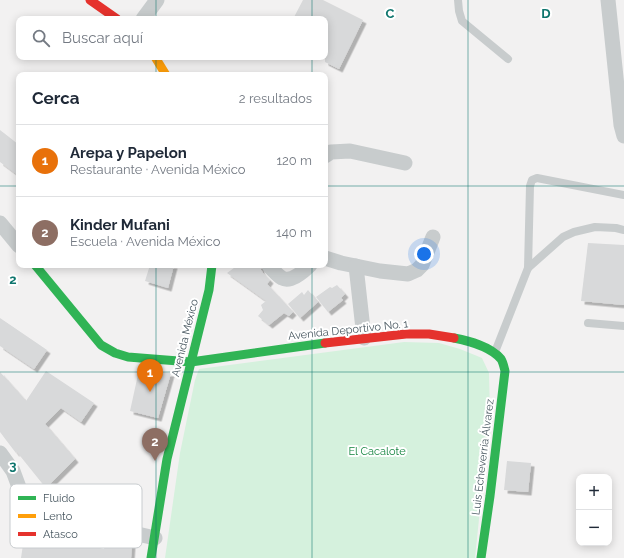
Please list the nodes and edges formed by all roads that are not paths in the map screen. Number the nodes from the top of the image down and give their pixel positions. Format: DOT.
graph roads {
  1 [pos="90,0"];
  2 [pos="158,0"];
  3 [pos="458,0"];
  4 [pos="608,0"];
  5 [pos="113,16"];
  6 [pos="145,16"];
  7 [pos="508,59"];
  8 [pos="157,60"];
  9 [pos="164,72"];
  10 [pos="624,136"];
  11 [pos="328,154"];
  12 [pos="405,163"];
  13 [pos="624,195"];
  14 [pos="0,224"];
  15 [pos="624,230"];
  16 [pos="433,237"];
  17 [pos="16,243"];
  18 [pos="328,259"];
  19 [pos="356,266"];
  20 [pos="38,268"];
  21 [pos="212,268"];
  22 [pos="270,268"];
  23 [pos="307,268"];
  24 [pos="528,268"];
  25 [pos="588,323"];
  26 [pos="624,326"];
  27 [pos="364,338"];
  28 [pos="494,352"];
  29 [pos="502,360"];
  30 [pos="191,362"];
  31 [pos="0,453"];
  32 [pos="18,484"];
  33 [pos="142,535"];
  34 [pos="155,538"];
  35 [pos="151,558"];
  36 [pos="481,558"];
  1 -- 5 [label="street"];
  2 -- 6 [label="street"];
  3 -- 7 [label="lane"];
  4 -- 10 [label="street"];
  8 -- 9 [label="street"];
  11 -- 12 [label="street"];
  13 -- 24 [label="lane"];
  14 -- 17 [label="street"];
  15 -- 24 [label="lane"];
  16 -- 19 [label="street"];
  18 -- 19 [label="street"];
  19 -- 27 [label="street"];
  20 -- 30 [label="street, Avenida Deportivo No. 1"];
  21 -- 30 [label="street, Avenida México"];
  22 -- 23 [label="street"];
  24 -- 28 [label="lane"];
  25 -- 26 [label="lane"];
  27 -- 28 [label="street, Avenida Deportivo No. 1"];
  27 -- 30 [label="street, Avenida Deportivo No. 1"];
  28 -- 29 [label="street, Avenida Deportivo No. 1"];
  29 -- 36 [label="street, Luis Echeverría Álvarez"];
  30 -- 34 [label="street, Avenida México"];
  31 -- 32 [label="street"];
  33 -- 34 [label="street"];
  34 -- 35 [label="street, Avenida México"];
}
